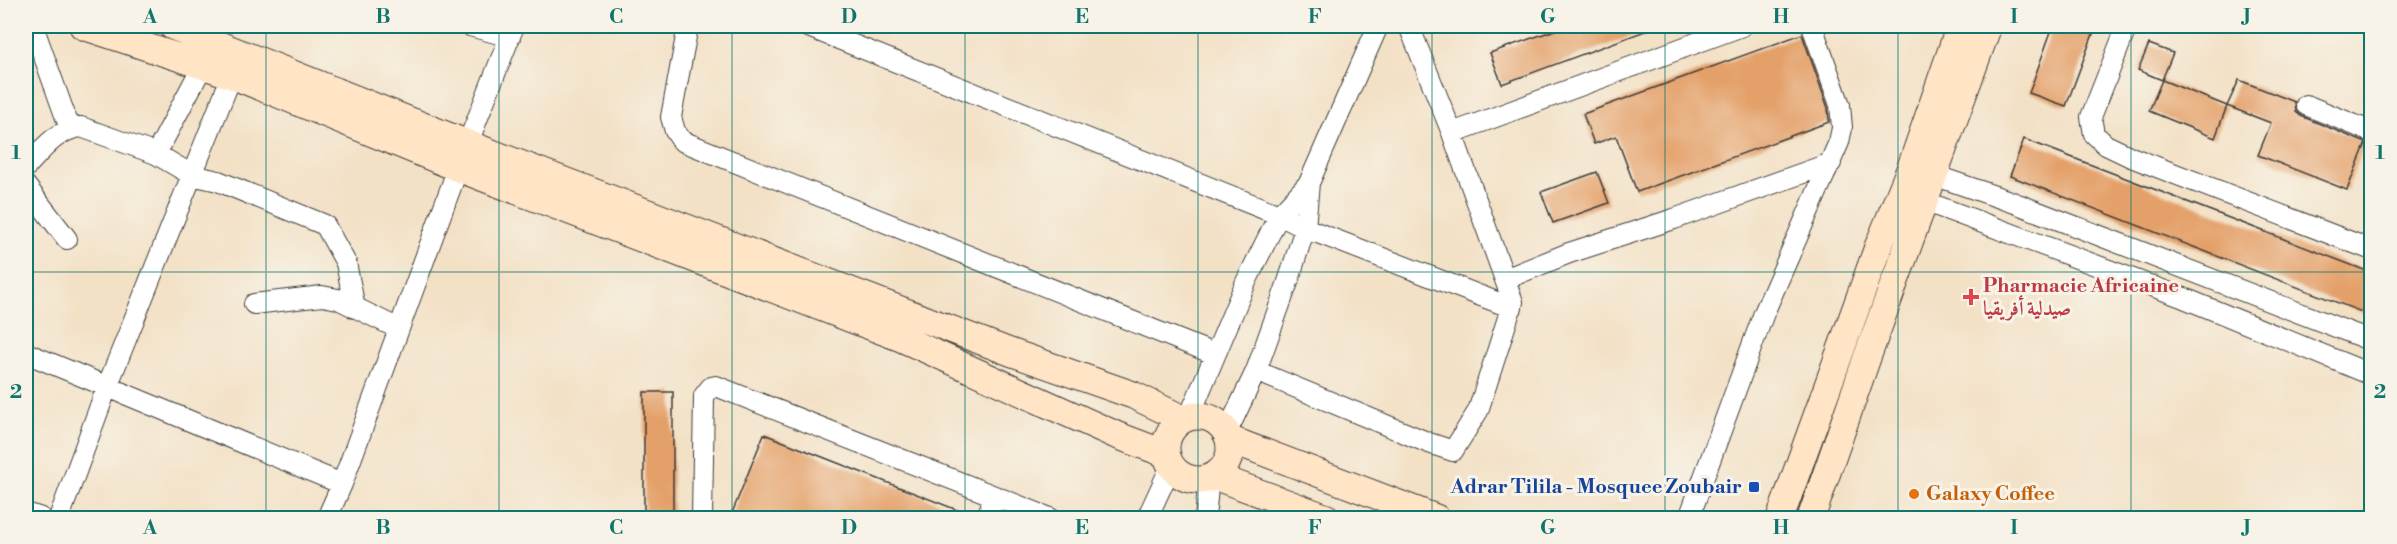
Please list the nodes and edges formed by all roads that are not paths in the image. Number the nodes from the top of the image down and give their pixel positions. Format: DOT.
graph roads {
  1 [pos="33,26"];
  2 [pos="84,26"];
  3 [pos="172,26"];
  4 [pos="470,26"];
  5 [pos="688,26"];
  6 [pos="1378,26"];
  7 [pos="1409,26"];
  8 [pos="1742,26"];
  9 [pos="1812,26"];
  10 [pos="1960,26"];
  11 [pos="1988,26"];
  12 [pos="2127,26"];
  13 [pos="823,27"];
  14 [pos="200,31"];
  15 [pos="512,31"];
  16 [pos="203,65"];
  17 [pos="232,75"];
  18 [pos="2306,105"];
  19 [pos="70,129"];
  20 [pos="2372,132"];
  21 [pos="1452,133"];
  22 [pos="156,154"];
  23 [pos="463,156"];
  24 [pos="1831,162"];
  25 [pos="26,167"];
  26 [pos="1923,171"];
  27 [pos="192,175"];
  28 [pos="1308,183"];
  29 [pos="26,186"];
  30 [pos="1913,197"];
  31 [pos="1278,215"];
  32 [pos="1305,228"];
  33 [pos="67,239"];
  34 [pos="2372,250"];
  35 [pos="1505,279"];
  36 [pos="254,304"];
  37 [pos="354,308"];
  38 [pos="1512,308"];
  39 [pos="399,329"];
  40 [pos="2372,341"];
  41 [pos="26,353"];
  42 [pos="1214,354"];
  43 [pos="1256,371"];
  44 [pos="2372,375"];
  45 [pos="107,387"];
  46 [pos="1186,418"];
  47 [pos="1228,435"];
  48 [pos="1168,460"];
  49 [pos="1212,477"];
  50 [pos="342,484"];
  51 [pos="994,496"];
  52 [pos="26,513"];
  53 [pos="41,519"];
  54 [pos="59,519"];
  55 [pos="327,519"];
  56 [pos="702,519"];
  57 [pos="987,519"];
  58 [pos="1050,519"];
  59 [pos="1147,519"];
  60 [pos="1205,519"];
  61 [pos="1327,519"];
  62 [pos="1436,519"];
  63 [pos="1689,519"];
  64 [pos="1780,519"];
  65 [pos="1811,519"];
  1 -- 19 [label="street"];
  2 -- 16 [label="street"];
  3 -- 14 [label="street"];
  4 -- 15 [label="street"];
  5 -- 42 [label="street"];
  6 -- 28 [label="street"];
  7 -- 21 [label="street"];
  8 -- 21 [label="street"];
  9 -- 24 [label="street"];
  10 -- 26 [label="street"];
  11 -- 26 [label="street"];
  12 -- 34 [label="street"];
  13 -- 31 [label="street"];
  14 -- 23 [label="street"];
  15 -- 23 [label="street"];
  16 -- 17 [label="street"];
  16 -- 22 [label="street"];
  17 -- 23 [label="street"];
  17 -- 27 [label="street"];
  18 -- 20 [label="street"];
  19 -- 22 [label="street"];
  19 -- 25 [label="street"];
  21 -- 35 [label="street"];
  22 -- 27 [label="street"];
  23 -- 39 [label="street"];
  23 -- 46 [label="street"];
  23 -- 48 [label="street"];
  24 -- 35 [label="street"];
  24 -- 63 [label="street"];
  26 -- 30 [label="street"];
  26 -- 40 [label="street"];
  27 -- 37 [label="street"];
  27 -- 45 [label="street"];
  28 -- 31 [label="street"];
  28 -- 32 [label="street"];
  29 -- 33 [label="street"];
  30 -- 44 [label="street"];
  30 -- 64 [label="street"];
  30 -- 65 [label="street"];
  31 -- 32 [label="street"];
  31 -- 42 [label="street"];
  32 -- 38 [label="street"];
  32 -- 43 [label="street"];
  35 -- 38 [label="street"];
  36 -- 37 [label="street"];
  37 -- 39 [label="street"];
  38 -- 43 [label="street"];
  39 -- 50 [label="street"];
  41 -- 45 [label="street"];
  42 -- 46 [label="street"];
  43 -- 47 [label="street"];
  45 -- 50 [label="street"];
  45 -- 54 [label="street"];
  46 -- 47 [label="street"];
  46 -- 48 [label="street"];
  47 -- 49 [label="street"];
  47 -- 62 [label="street"];
  48 -- 49 [label="street"];
  48 -- 59 [label="street"];
  49 -- 60 [label="street"];
  49 -- 61 [label="street"];
  50 -- 55 [label="street"];
  51 -- 56 [label="street"];
  51 -- 57 [label="street"];
  51 -- 58 [label="street"];
  52 -- 53 [label="street"];
}
